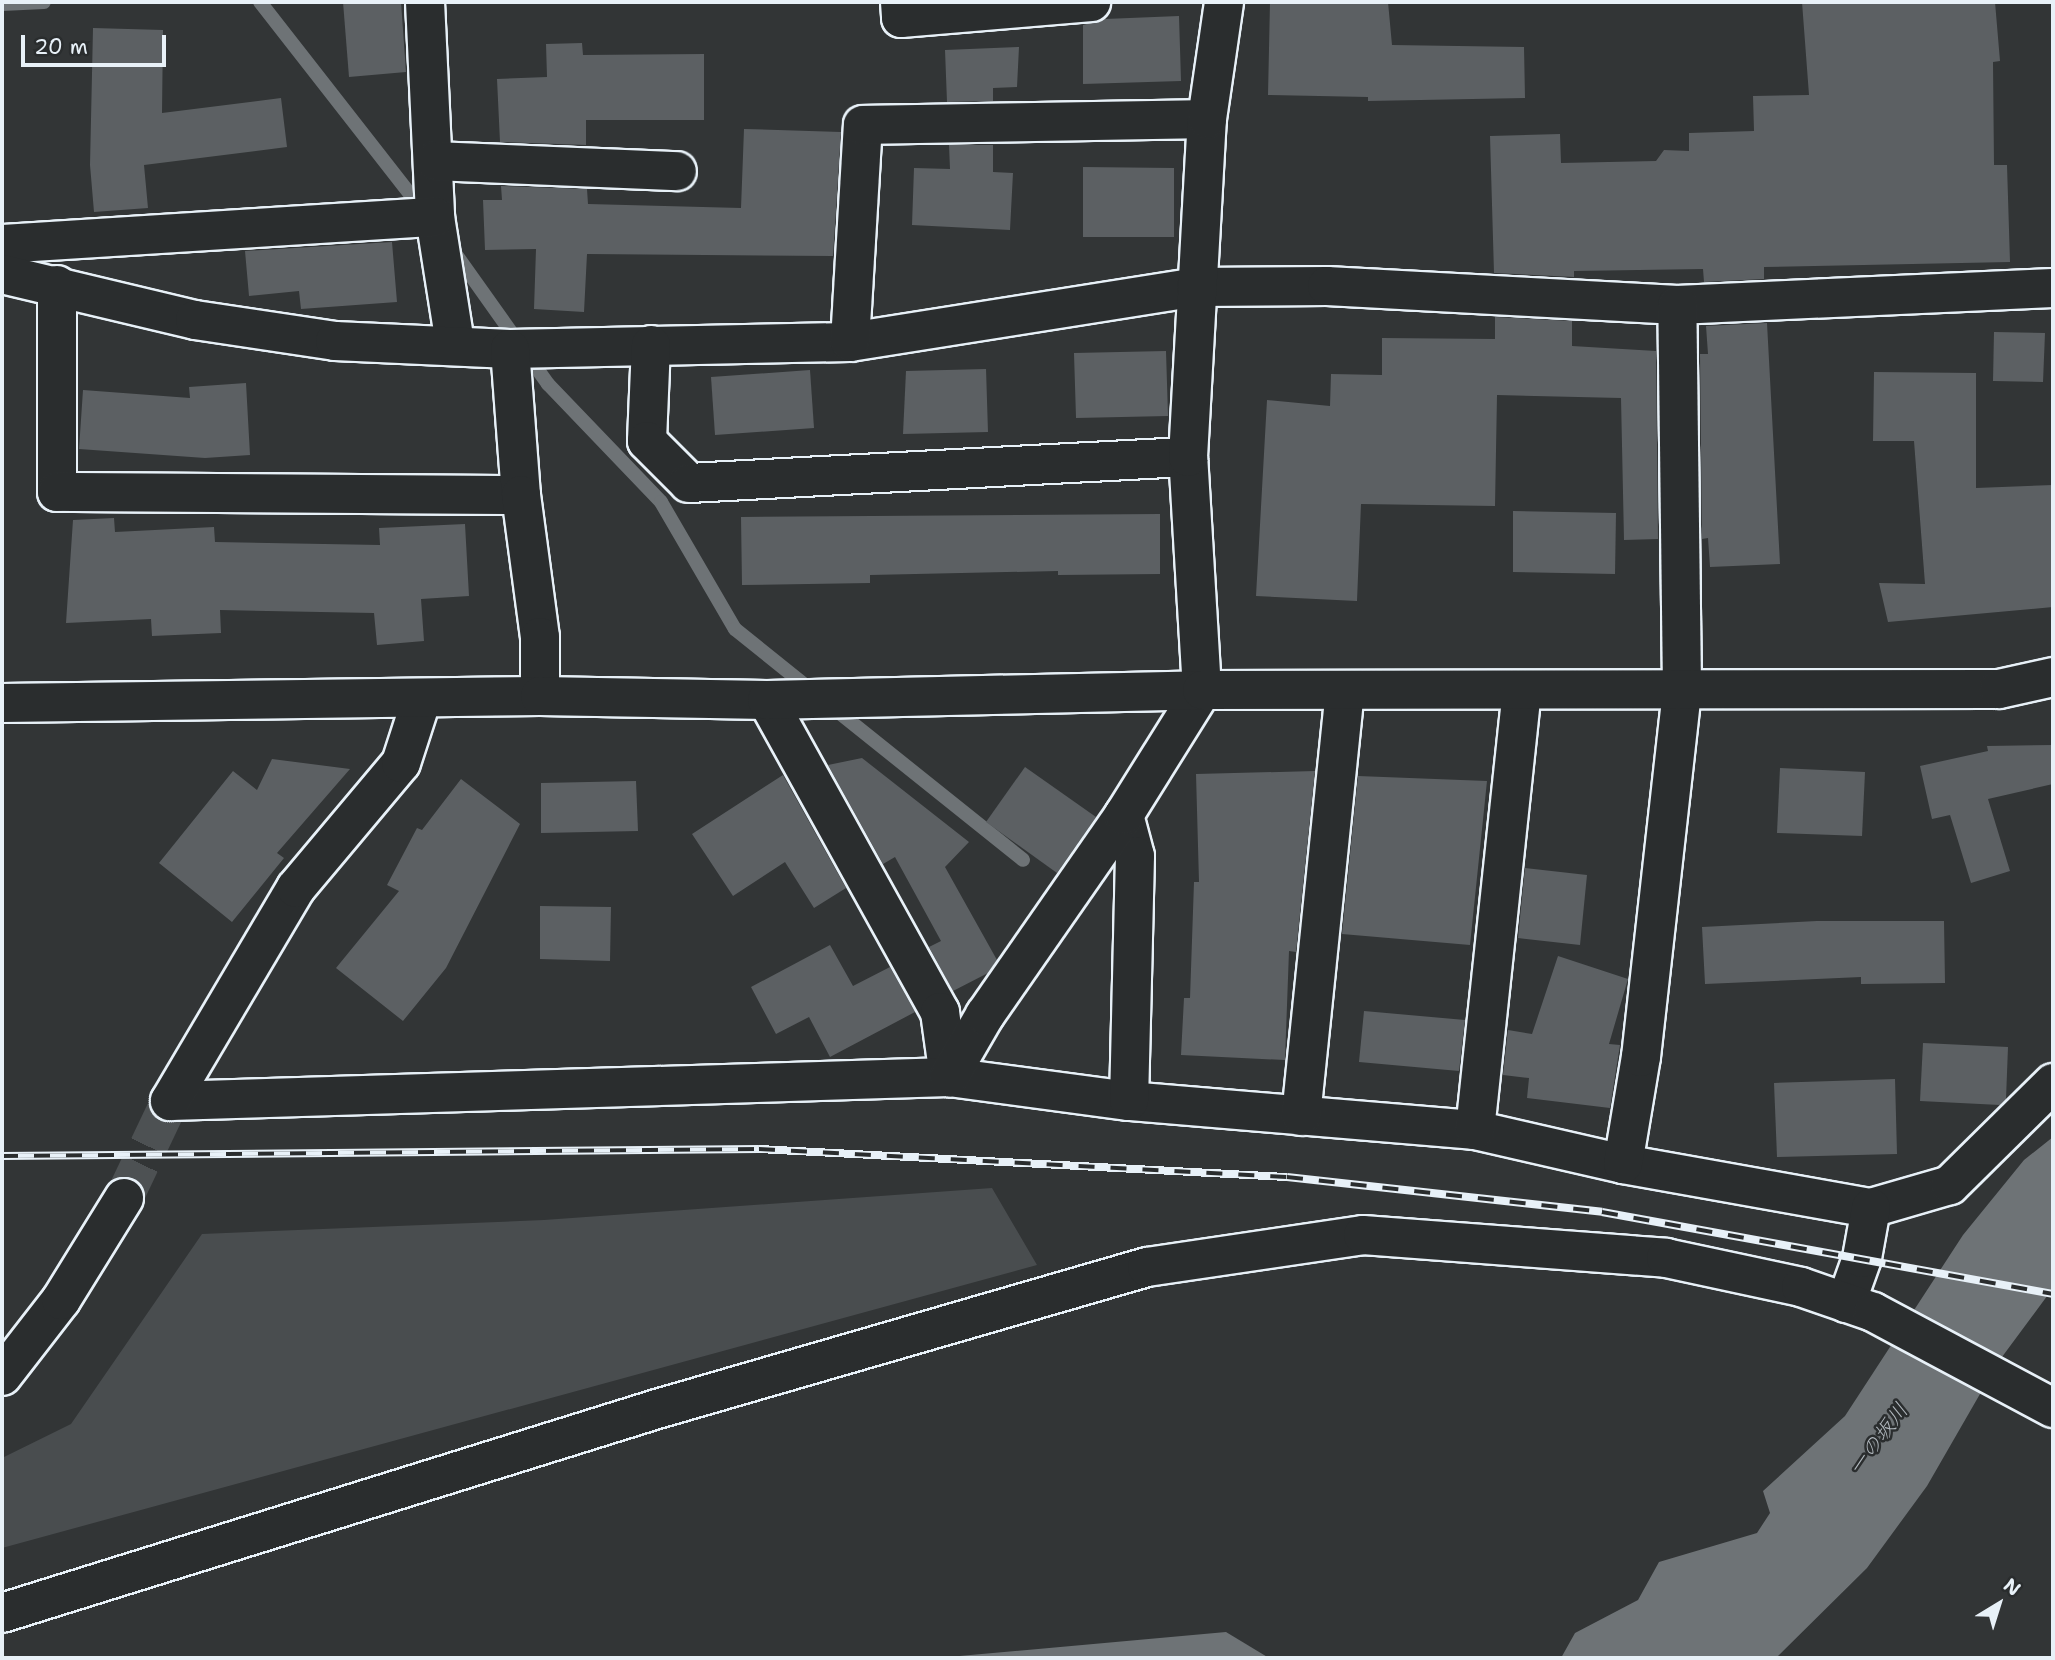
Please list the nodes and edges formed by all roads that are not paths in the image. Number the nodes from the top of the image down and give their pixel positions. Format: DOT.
graph roads {
  1 [pos="425,2"];
  2 [pos="900,2"];
  3 [pos="1091,2"];
  4 [pos="1224,2"];
  5 [pos="1207,119"];
  6 [pos="435,161"];
  7 [pos="677,171"];
  8 [pos="435,218"];
  9 [pos="2,244"];
  10 [pos="2,274"];
  11 [pos="57,285"];
  12 [pos="1196,287"];
  13 [pos="2053,288"];
  14 [pos="1677,305"];
  15 [pos="850,342"];
  16 [pos="455,343"];
  17 [pos="651,345"];
  18 [pos="510,349"];
  19 [pos="1188,457"];
  20 [pos="521,495"];
  21 [pos="2053,677"];
  22 [pos="1682,689"];
  23 [pos="1202,690"];
  24 [pos="1345,691"];
  25 [pos="1522,692"];
  26 [pos="540,695"];
  27 [pos="422,698"];
  28 [pos="767,699"];
  29 [pos="2,704"];
  30 [pos="1124,816"];
  31 [pos="949,1077"];
  32 [pos="2053,1083"];
  33 [pos="1129,1101"];
  34 [pos="1301,1116"];
  35 [pos="1475,1129"];
  36 [pos="1623,1164"];
  37 [pos="124,1198"];
  38 [pos="1871,1208"];
  39 [pos="1859,1307"];
  40 [pos="2,1376"];
  41 [pos="2053,1408"];
  42 [pos="2,1613"];
  1 -- 6 [label="street"];
  2 -- 3 [label="street"];
  4 -- 5 [label="street"];
  5 -- 12 [label="street"];
  5 -- 15 [label="street"];
  6 -- 7 [label="street"];
  6 -- 8 [label="street"];
  8 -- 9 [label="street"];
  8 -- 16 [label="street"];
  10 -- 11 [label="street"];
  11 -- 16 [label="street"];
  11 -- 20 [label="street"];
  12 -- 14 [label="street"];
  12 -- 15 [label="street"];
  12 -- 19 [label="street"];
  13 -- 14 [label="street"];
  14 -- 22 [label="street"];
  15 -- 17 [label="street"];
  16 -- 18 [label="street"];
  17 -- 18 [label="street"];
  17 -- 19 [label="street"];
  18 -- 20 [label="street"];
  19 -- 23 [label="street"];
  20 -- 26 [label="street"];
  21 -- 22 [label="street"];
  22 -- 25 [label="street"];
  22 -- 36 [label="street"];
  23 -- 24 [label="street"];
  23 -- 28 [label="street"];
  23 -- 30 [label="street"];
  24 -- 25 [label="street"];
  24 -- 34 [label="street"];
  25 -- 35 [label="street"];
  26 -- 27 [label="street"];
  26 -- 28 [label="street"];
  27 -- 29 [label="street"];
  27 -- 31 [label="street"];
  28 -- 31 [label="street"];
  30 -- 31 [label="street"];
  30 -- 33 [label="street"];
  31 -- 33 [label="street"];
  32 -- 38 [label="street"];
  33 -- 34 [label="street"];
  34 -- 35 [label="street"];
  35 -- 36 [label="street"];
  36 -- 38 [label="street"];
  37 -- 40 [label="street"];
  38 -- 39 [label="street"];
  39 -- 41 [label="street"];
  39 -- 42 [label="street"];
}
